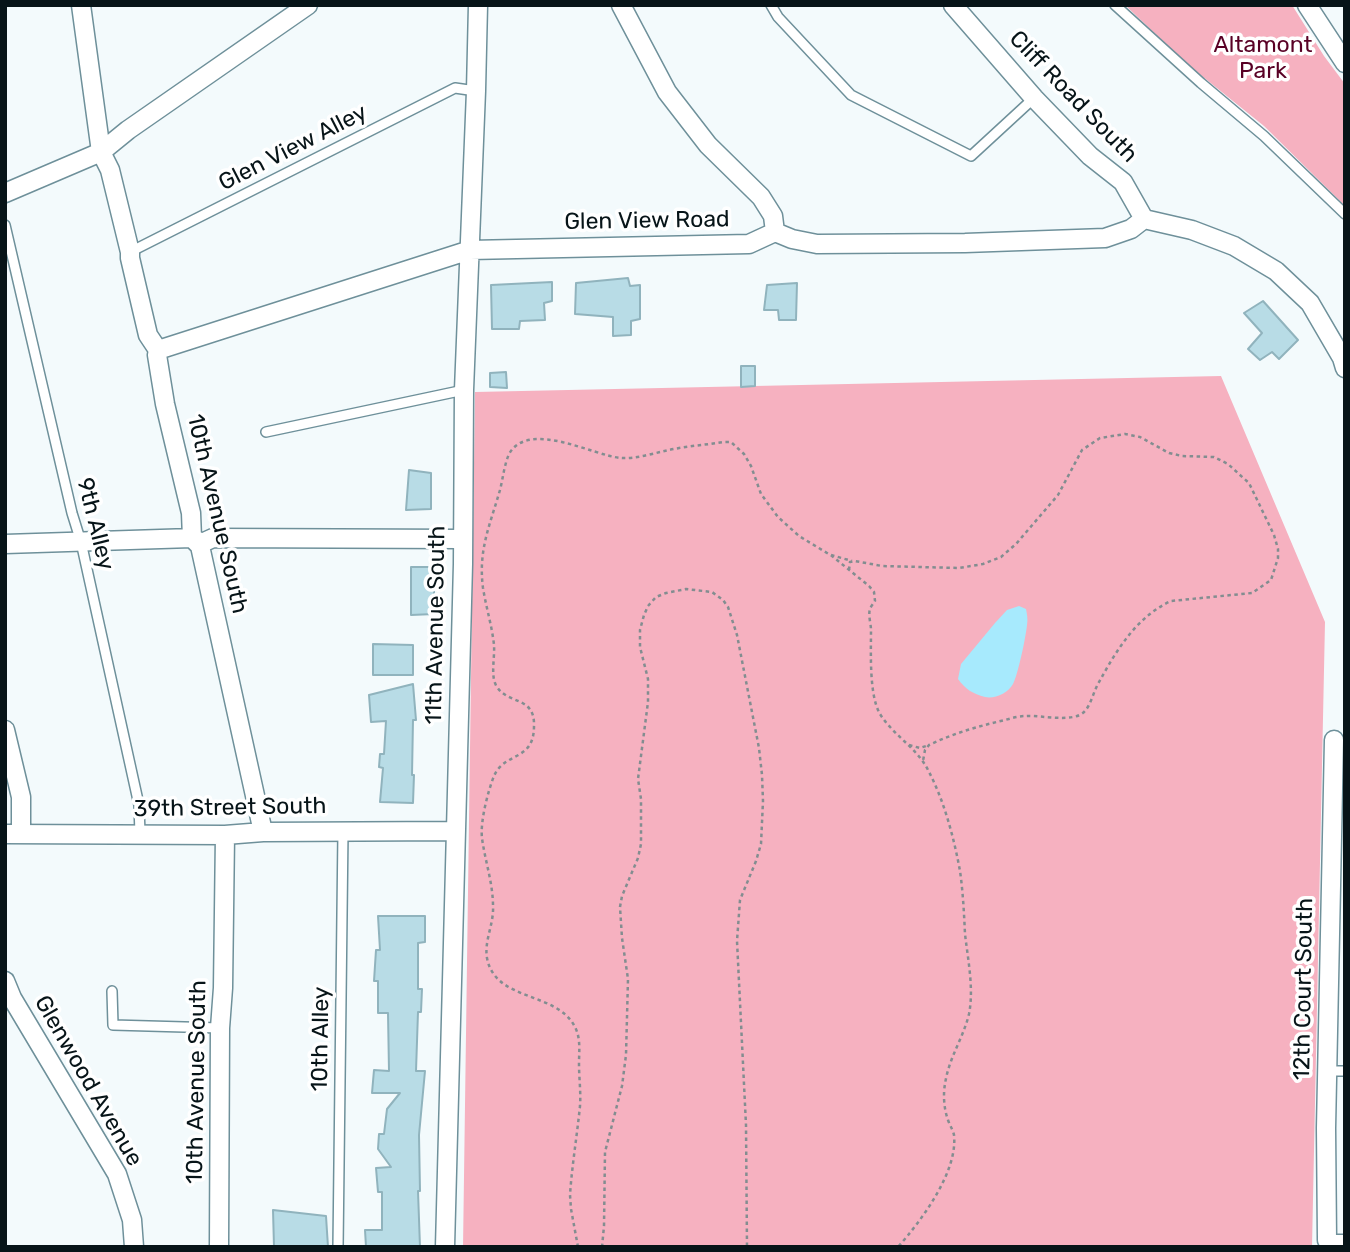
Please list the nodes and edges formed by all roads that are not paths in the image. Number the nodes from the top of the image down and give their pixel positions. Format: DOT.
graph roads {
  1 [pos="308,5"];
  2 [pos="478,5"];
  3 [pos="621,5"];
  4 [pos="771,5"];
  5 [pos="953,5"];
  6 [pos="1115,5"];
  7 [pos="1307,5"];
  8 [pos="83,6"];
  9 [pos="1345,64"];
  10 [pos="476,91"];
  11 [pos="1034,98"];
  12 [pos="100,152"];
  13 [pos="5,193"];
  14 [pos="1345,214"];
  15 [pos="1144,219"];
  16 [pos="5,225"];
  17 [pos="775,232"];
  18 [pos="470,250"];
  19 [pos="130,252"];
  20 [pos="158,350"];
  21 [pos="1345,368"];
  22 [pos="464,390"];
  23 [pos="266,432"];
  24 [pos="192,538"];
  25 [pos="463,539"];
  26 [pos="81,542"];
  27 [pos="5,544"];
  28 [pos="5,730"];
  29 [pos="1334,740"];
  30 [pos="343,831"];
  31 [pos="455,831"];
  32 [pos="263,832"];
  33 [pos="13,834"];
  34 [pos="140,834"];
  35 [pos="225,835"];
  36 [pos="5,981"];
  37 [pos="111,991"];
  38 [pos="220,1028"];
  39 [pos="1336,1071"];
  40 [pos="1345,1244"];
  41 [pos="134,1247"];
  42 [pos="219,1247"];
  43 [pos="338,1247"];
  44 [pos="445,1247"];
  1 -- 12 [label="street"];
  2 -- 10 [label="street, 11th Avenue South"];
  3 -- 17 [label="street"];
  4 -- 11 [label="lane"];
  5 -- 11 [label="street, Cliff Road South"];
  6 -- 14 [label="lane"];
  7 -- 9 [label="street"];
  8 -- 12 [label="street, 10th Avenue South"];
  10 -- 18 [label="street, 11th Avenue South"];
  10 -- 19 [label="lane, Glen View Alley"];
  11 -- 15 [label="street, Cliff Road South"];
  12 -- 13 [label="street"];
  12 -- 19 [label="street, 10th Avenue South"];
  15 -- 17 [label="street"];
  15 -- 21 [label="street"];
  16 -- 26 [label="lane, 9th Alley"];
  17 -- 18 [label="street, Glen View Road"];
  18 -- 20 [label="street, Glen View Road"];
  18 -- 22 [label="street, 11th Avenue South"];
  19 -- 20 [label="street, 10th Avenue South"];
  20 -- 24 [label="street, 10th Avenue South"];
  22 -- 23 [label="lane"];
  22 -- 25 [label="street, 11th Avenue South"];
  24 -- 25 [label="street"];
  24 -- 26 [label="street"];
  24 -- 32 [label="street, 10th Avenue South"];
  25 -- 31 [label="street, 11th Avenue South"];
  26 -- 27 [label="street"];
  26 -- 34 [label="lane, 9th Alley"];
  28 -- 33 [label="street"];
  29 -- 39 [label="street, 12th Court South"];
  30 -- 31 [label="street, 39th Street South"];
  30 -- 32 [label="street, 39th Street South"];
  30 -- 43 [label="lane, 10th Alley"];
  31 -- 44 [label="street, 11th Avenue South"];
  32 -- 35 [label="street, 39th Street South"];
  33 -- 34 [label="street, 39th Street South"];
  34 -- 35 [label="street, 39th Street South"];
  35 -- 38 [label="street, 10th Avenue South"];
  36 -- 41 [label="street, Glenwood Avenue"];
  37 -- 38 [label="lane"];
  38 -- 42 [label="street, 10th Avenue South"];
  39 -- 40 [label="street, 12th Court South"];
}
